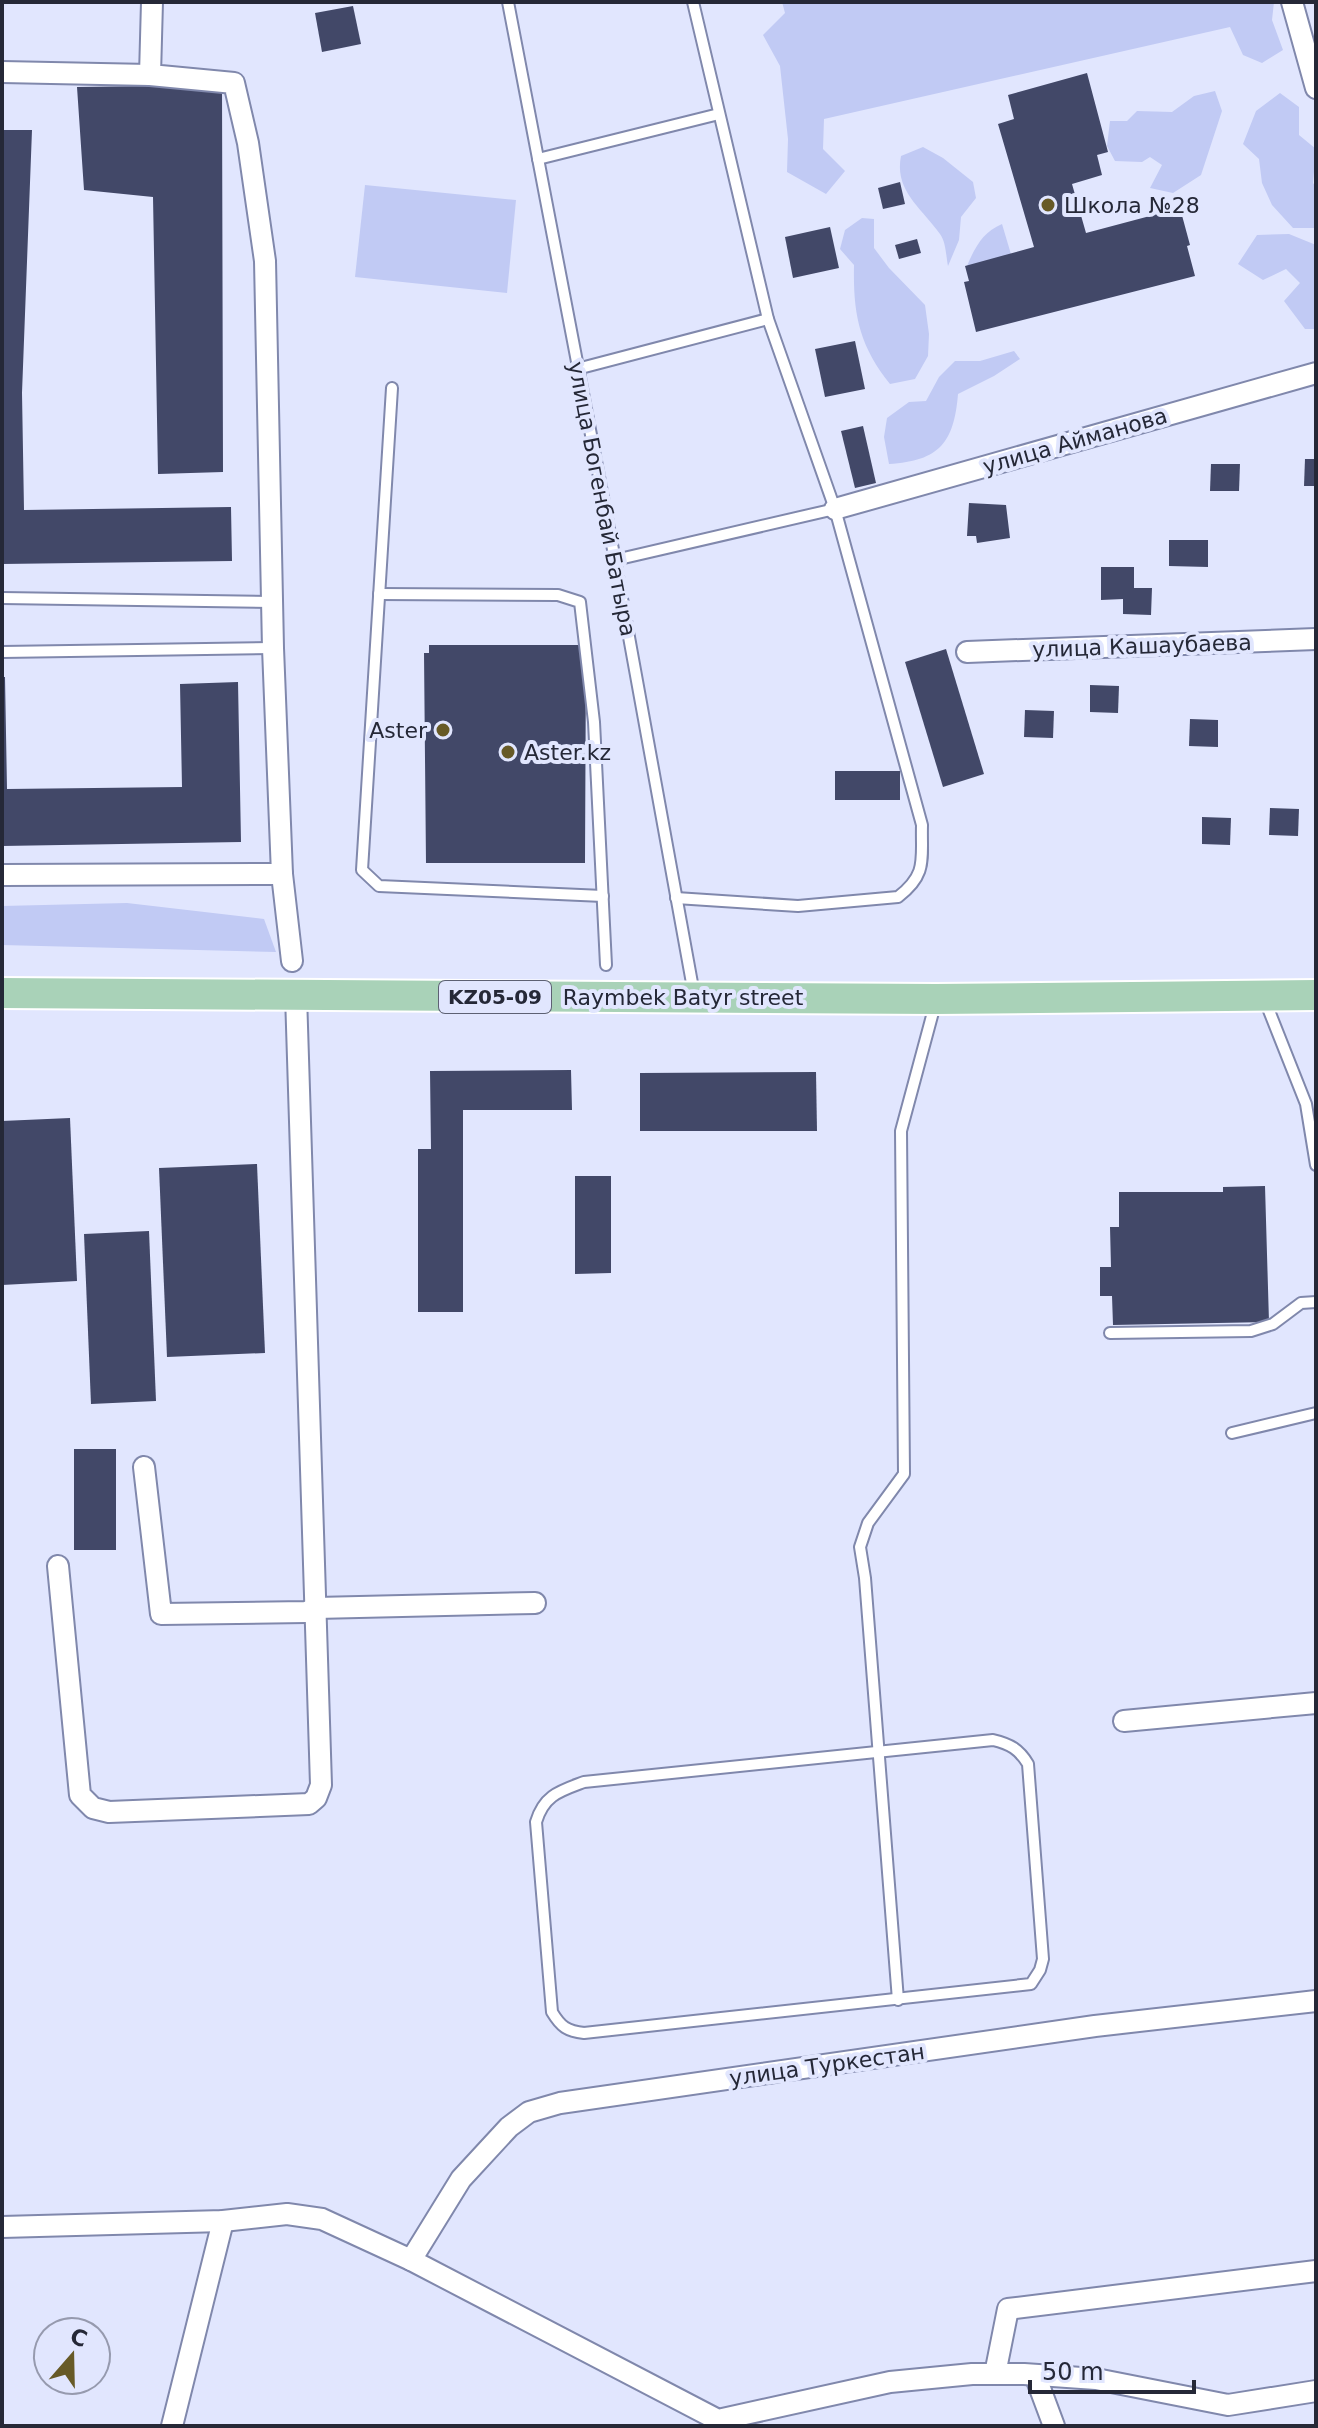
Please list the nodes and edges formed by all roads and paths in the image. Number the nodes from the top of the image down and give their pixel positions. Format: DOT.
graph roads {
  1 [pos="152,2"];
  2 [pos="508,2"];
  3 [pos="693,2"];
  4 [pos="1292,2"];
  5 [pos="1312,56"];
  6 [pos="2,72"];
  7 [pos="150,75"];
  8 [pos="1316,88"];
  9 [pos="719,114"];
  10 [pos="538,159"];
  11 [pos="768,319"];
  12 [pos="577,369"];
  13 [pos="1316,373"];
  14 [pos="392,388"];
  15 [pos="835,509"];
  16 [pos="615,560"];
  17 [pos="379,594"];
  18 [pos="2,598"];
  19 [pos="272,602"];
  20 [pos="1316,639"];
  21 [pos="273,648"];
  22 [pos="2,652"];
  23 [pos="967,652"];
  24 [pos="282,874"];
  25 [pos="2,875"];
  26 [pos="603,896"];
  27 [pos="676,898"];
  28 [pos="292,961"];
  29 [pos="606,965"];
  30 [pos="2,993"];
  31 [pos="296,995"];
  32 [pos="1316,995"];
  33 [pos="694,996"];
  34 [pos="1263,997"];
  35 [pos="936,999"];
  36 [pos="1316,1165"];
  37 [pos="1316,1302"];
  38 [pos="1110,1333"];
  39 [pos="1316,1413"];
  40 [pos="1232,1433"];
  41 [pos="144,1467"];
  42 [pos="58,1566"];
  43 [pos="535,1603"];
  44 [pos="316,1608"];
  45 [pos="1316,1703"];
  46 [pos="1124,1721"];
  47 [pos="879,1754"];
  48 [pos="898,2000"];
  49 [pos="1316,2001"];
  50 [pos="223,2221"];
  51 [pos="2,2227"];
  52 [pos="411,2260"];
  53 [pos="1316,2271"];
  54 [pos="995,2374"];
  55 [pos="1035,2375"];
  56 [pos="1316,2391"];
  57 [pos="718,2423"];
  58 [pos="172,2426"];
  59 [pos="1054,2426"];
  1 -- 7 [label="street"];
  2 -- 10 [label="lane, улица Богенбай Батыра"];
  3 -- 9 [label="lane"];
  4 -- 5 [label="street"];
  5 -- 8 [label="street"];
  6 -- 7 [label="street"];
  7 -- 19 [label="street"];
  9 -- 10 [label="lane"];
  9 -- 11 [label="lane"];
  10 -- 12 [label="lane, улица Богенбай Батыра"];
  11 -- 12 [label="lane"];
  11 -- 15 [label="lane"];
  12 -- 16 [label="lane, улица Богенбай Батыра"];
  13 -- 15 [label="street, улица Айманова"];
  14 -- 17 [label="lane"];
  15 -- 16 [label="lane"];
  15 -- 27 [label="lane"];
  16 -- 27 [label="lane, улица Богенбай Батыра"];
  17 -- 26 [label="lane"];
  17 -- 26 [label="lane"];
  18 -- 19 [label="lane"];
  19 -- 21 [label="street"];
  20 -- 23 [label="street, улица Кашаубаева"];
  21 -- 22 [label="lane"];
  21 -- 24 [label="street"];
  24 -- 25 [label="street"];
  24 -- 28 [label="street"];
  26 -- 29 [label="lane"];
  27 -- 33 [label="lane, улица Богенбай Батыра"];
  30 -- 31 [label="main road, Raymbek Batyr street / KZ05-09"];
  31 -- 33 [label="main road, Raymbek Batyr street / KZ05-09"];
  31 -- 44 [label="street"];
  32 -- 34 [label="main road, Raymbek Batyr street / KZ05-09"];
  33 -- 35 [label="main road, Raymbek Batyr street / KZ05-09"];
  34 -- 35 [label="main road, Raymbek Batyr street / KZ05-09"];
  34 -- 36 [label="lane"];
  35 -- 47 [label="lane"];
  37 -- 38 [label="lane"];
  39 -- 40 [label="lane"];
  41 -- 44 [label="street"];
  42 -- 44 [label="street"];
  43 -- 44 [label="street"];
  45 -- 46 [label="street"];
  47 -- 48 [label="lane"];
  47 -- 48 [label="lane"];
  47 -- 48 [label="lane"];
  49 -- 52 [label="street, улица Туркестан"];
  50 -- 51 [label="street"];
  50 -- 52 [label="street"];
  50 -- 58 [label="street"];
  52 -- 57 [label="street"];
  53 -- 54 [label="street"];
  54 -- 55 [label="street"];
  54 -- 57 [label="street"];
  55 -- 56 [label="street"];
  55 -- 59 [label="street"];
}
